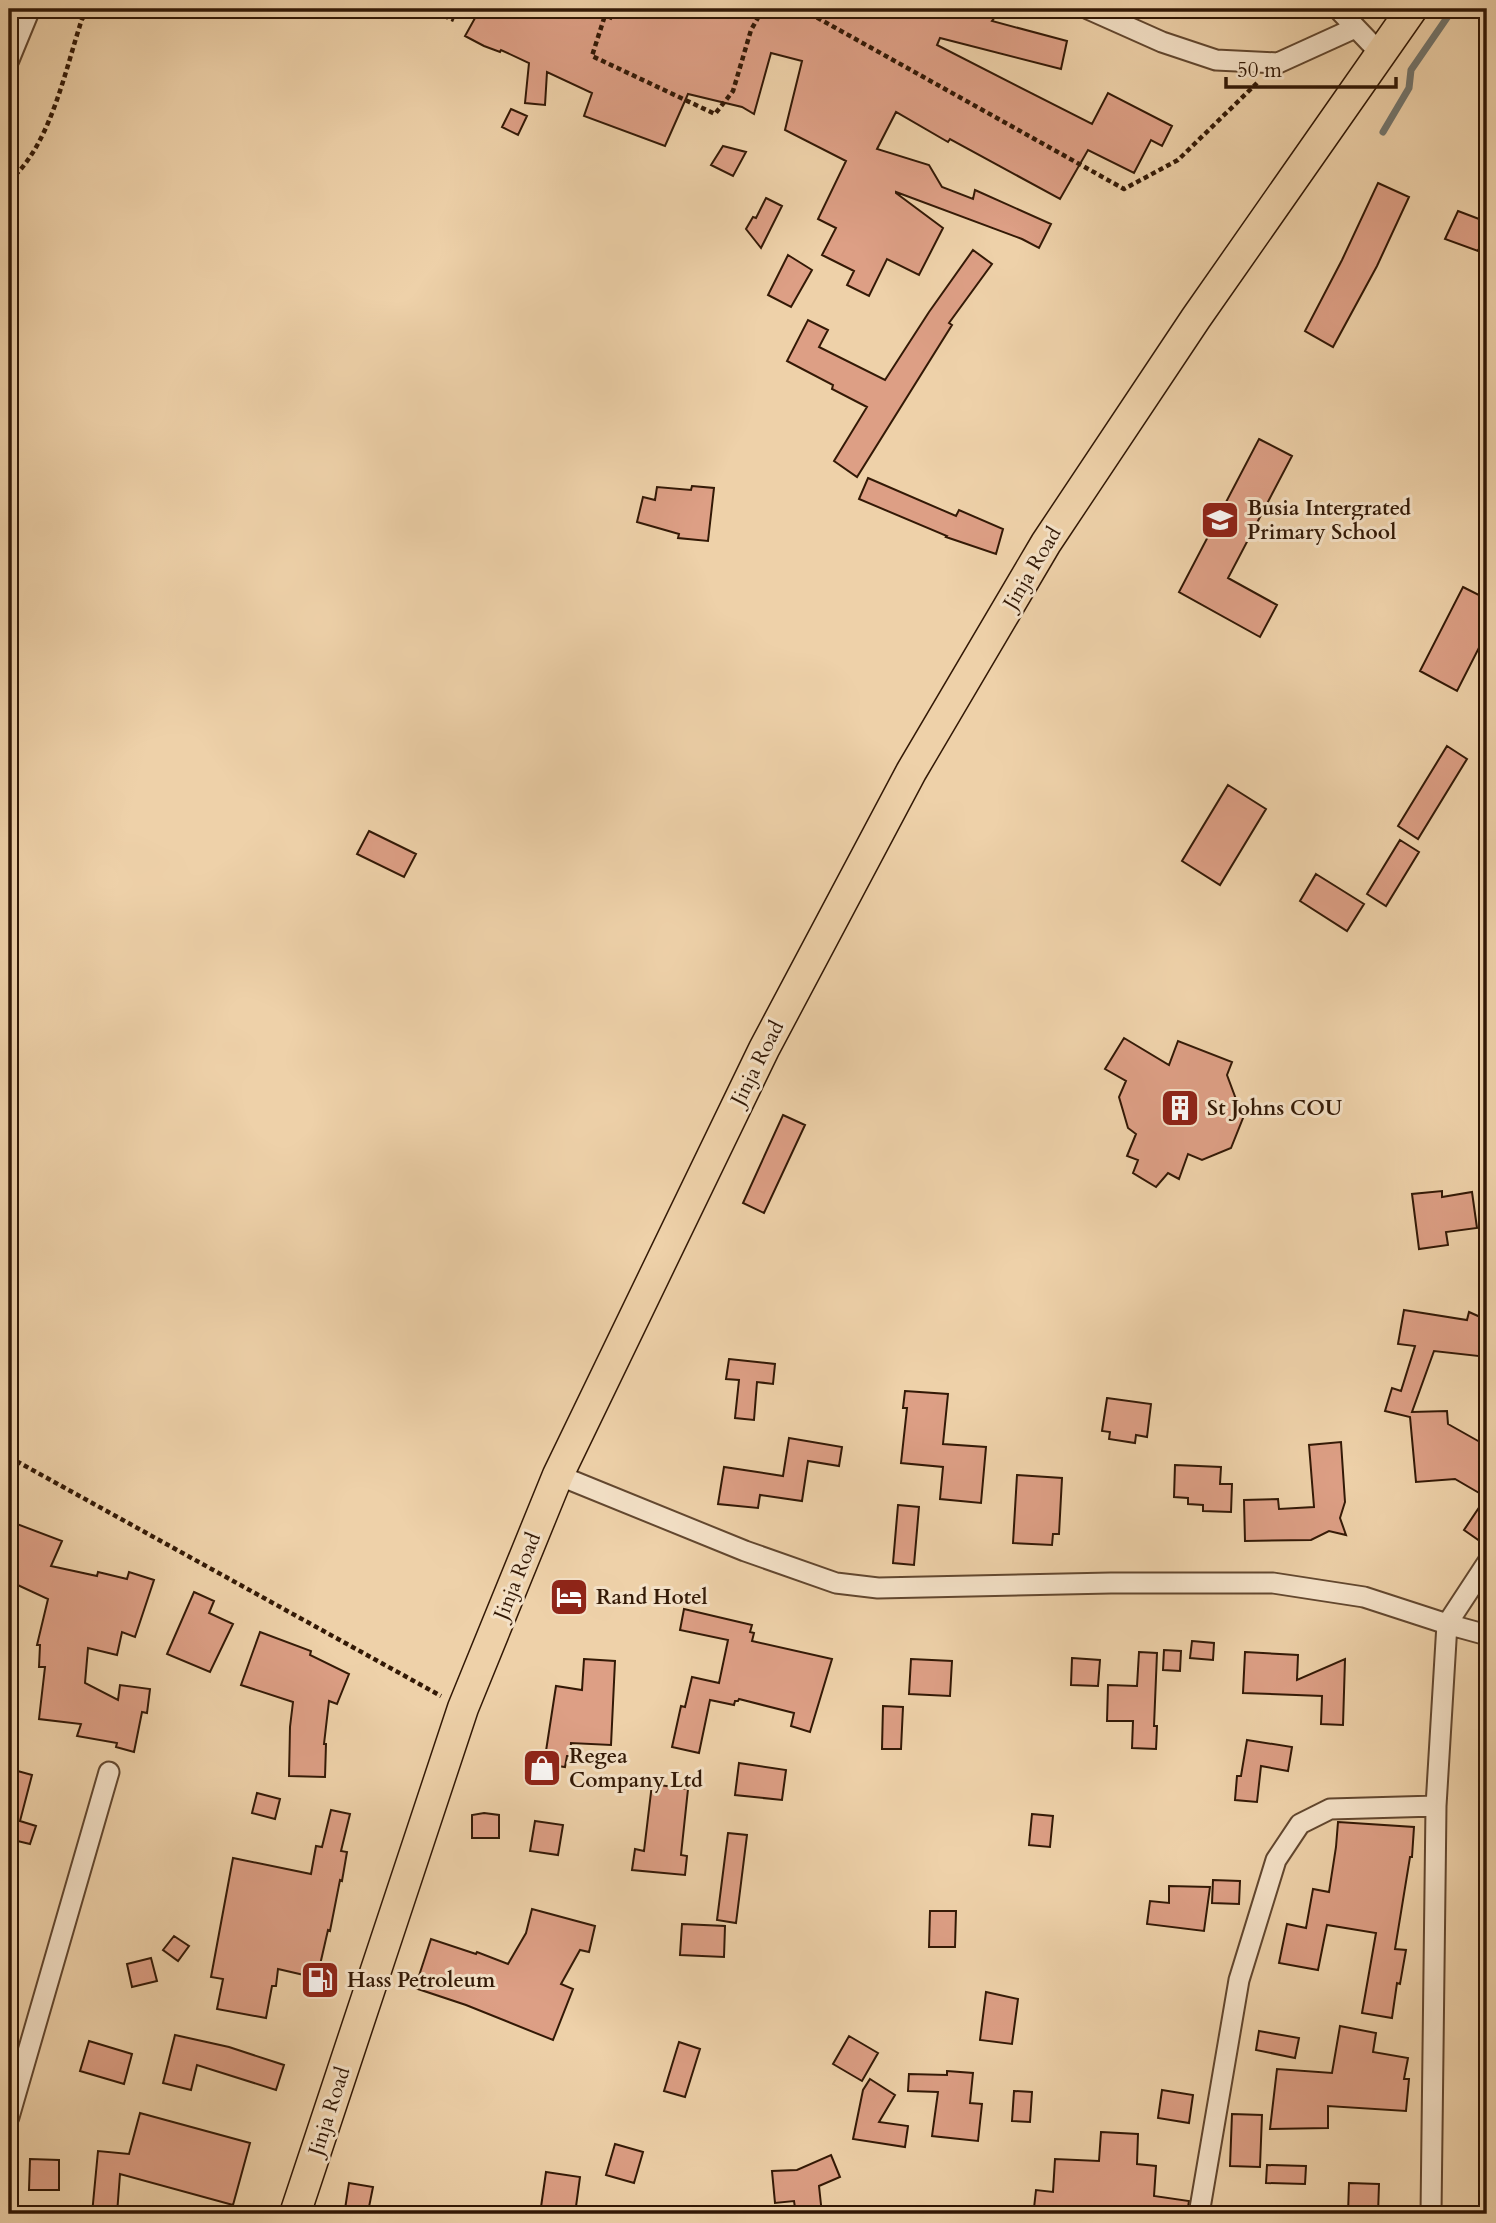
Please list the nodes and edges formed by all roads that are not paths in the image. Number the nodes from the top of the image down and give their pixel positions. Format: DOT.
graph roads {
  1 [pos="30,9"];
  2 [pos="1088,9"];
  3 [pos="1338,9"];
  4 [pos="1412,9"];
  5 [pos="1355,28"];
  6 [pos="1381,54"];
  7 [pos="9,60"];
  8 [pos="558,1475"];
  9 [pos="1487,1563"];
  10 [pos="1447,1624"];
  11 [pos="1487,1635"];
  12 [pos="109,1772"];
  13 [pos="1436,1806"];
  14 [pos="9,2117"];
  15 [pos="295,2214"];
  16 [pos="1199,2214"];
  17 [pos="1432,2214"];
  1 -- 7 [label="street"];
  2 -- 5 [label="street"];
  3 -- 5 [label="street"];
  4 -- 6 [label="main road, Jinja Road"];
  5 -- 6 [label="street"];
  6 -- 8 [label="main road, Jinja Road"];
  8 -- 10 [label="street"];
  8 -- 15 [label="main road, Jinja Road"];
  9 -- 10 [label="street"];
  10 -- 11 [label="street"];
  10 -- 13 [label="street"];
  12 -- 14 [label="street"];
  13 -- 16 [label="street"];
  13 -- 17 [label="street"];
}
